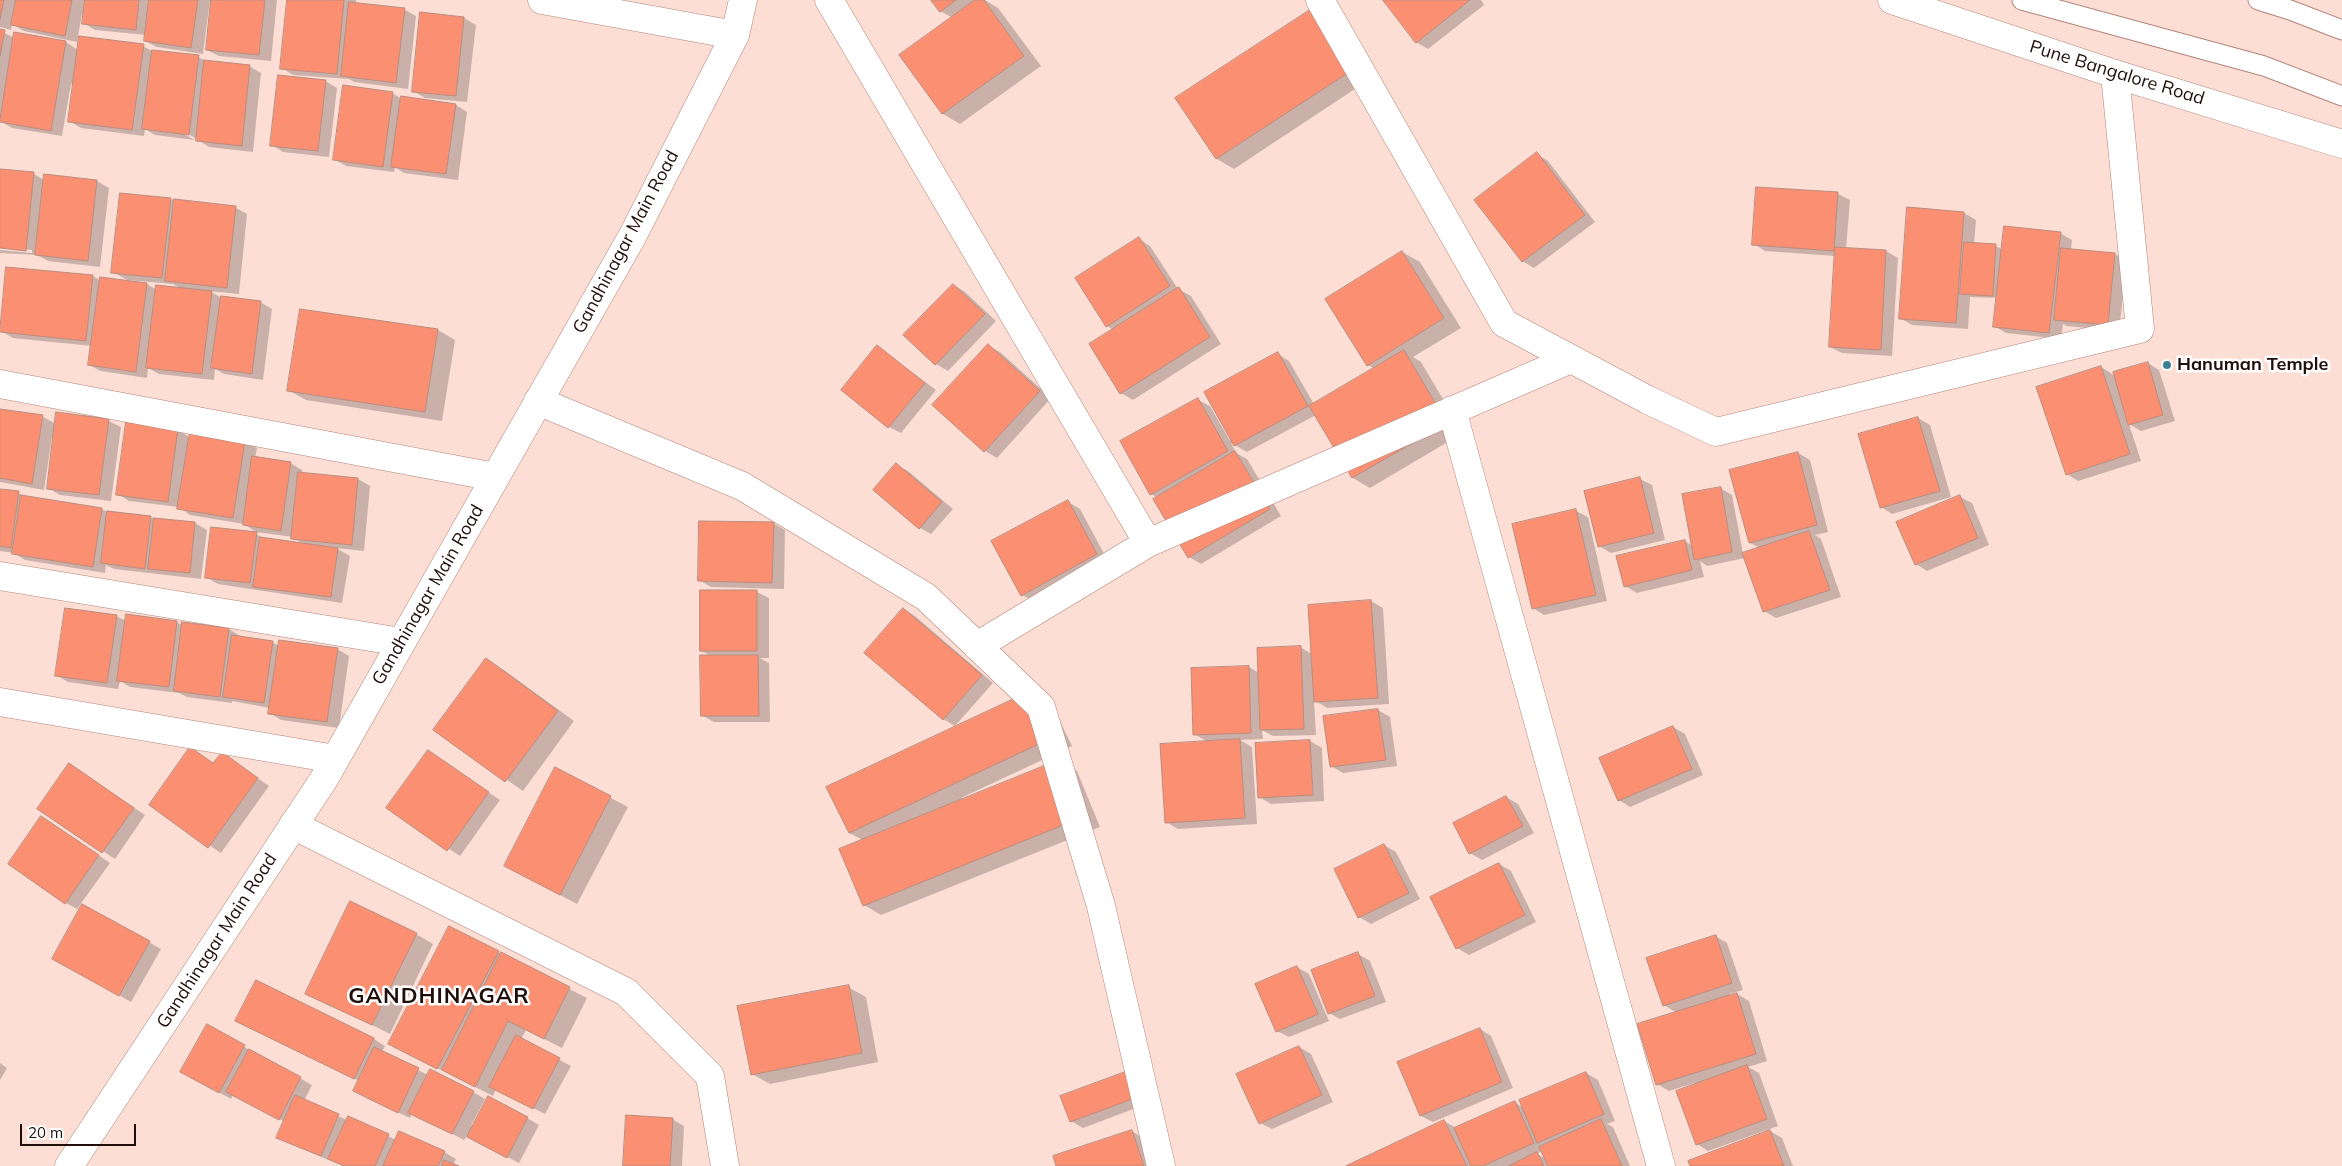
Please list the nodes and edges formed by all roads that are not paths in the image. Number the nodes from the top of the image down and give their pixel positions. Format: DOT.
graph roads {
  1 [pos="542,0"];
  2 [pos="743,0"];
  3 [pos="829,0"];
  4 [pos="1320,0"];
  5 [pos="1892,0"];
  6 [pos="2022,0"];
  7 [pos="2258,0"];
  8 [pos="2342,30"];
  9 [pos="735,35"];
  10 [pos="2115,74"];
  11 [pos="2342,96"];
  12 [pos="2342,144"];
  13 [pos="1571,359"];
  14 [pos="0,384"];
  15 [pos="538,401"];
  16 [pos="1452,410"];
  17 [pos="496,476"];
  18 [pos="1148,543"];
  19 [pos="0,576"];
  20 [pos="401,642"];
  21 [pos="977,646"];
  22 [pos="0,702"];
  23 [pos="334,759"];
  24 [pos="293,825"];
  25 [pos="69,1166"];
  26 [pos="725,1166"];
  27 [pos="1161,1166"];
  28 [pos="1661,1166"];
  1 -- 9 [label="street"];
  2 -- 9 [label="street, Gandhinagar Main Road"];
  3 -- 18 [label="street"];
  4 -- 13 [label="street"];
  5 -- 10 [label="street, Pune Bangalore Road"];
  6 -- 11 [label="lane"];
  7 -- 8 [label="lane"];
  9 -- 15 [label="street, Gandhinagar Main Road"];
  10 -- 12 [label="street, Pune Bangalore Road"];
  10 -- 13 [label="street"];
  13 -- 16 [label="street"];
  14 -- 17 [label="street"];
  15 -- 17 [label="street, Gandhinagar Main Road"];
  15 -- 21 [label="street"];
  16 -- 18 [label="street"];
  16 -- 28 [label="street"];
  17 -- 20 [label="street, Gandhinagar Main Road"];
  18 -- 21 [label="street"];
  19 -- 20 [label="street"];
  20 -- 23 [label="street, Gandhinagar Main Road"];
  21 -- 27 [label="street"];
  22 -- 23 [label="street"];
  23 -- 24 [label="street, Gandhinagar Main Road"];
  24 -- 25 [label="street, Gandhinagar Main Road"];
  24 -- 26 [label="street"];
}
